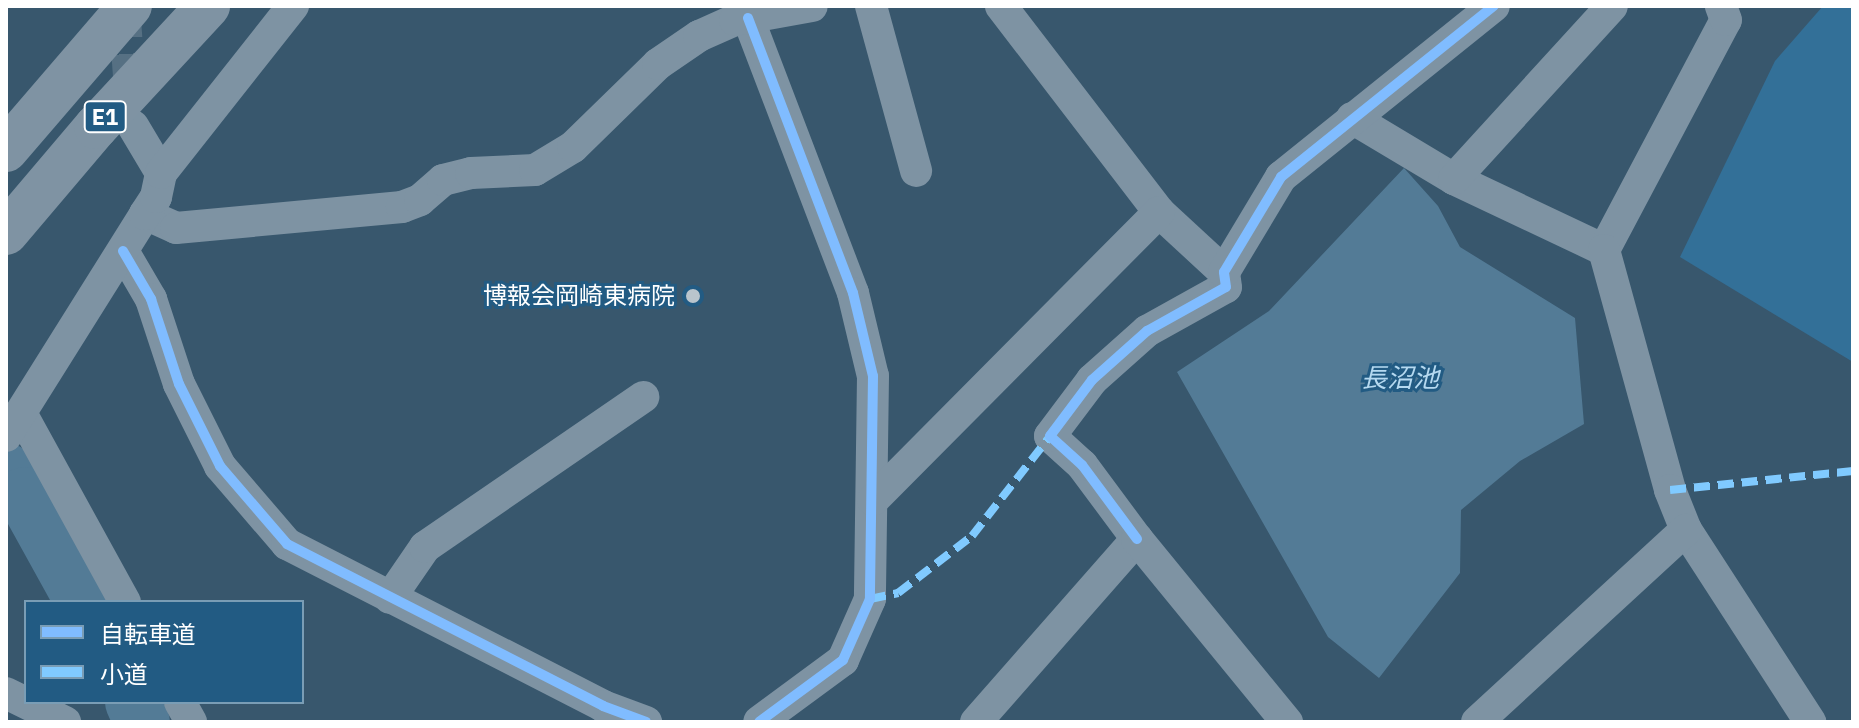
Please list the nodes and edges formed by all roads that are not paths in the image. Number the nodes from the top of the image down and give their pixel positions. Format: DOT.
graph roads {
  1 [pos="130,6"];
  2 [pos="208,6"];
  3 [pos="293,6"];
  4 [pos="871,6"];
  5 [pos="1001,6"];
  6 [pos="1494,6"];
  7 [pos="1612,6"];
  8 [pos="1721,6"];
  9 [pos="792,7"];
  10 [pos="748,18"];
  11 [pos="77,64"];
  12 [pos="1352,118"];
  13 [pos="133,126"];
  14 [pos="6,136"];
  15 [pos="6,150"];
  16 [pos="916,171"];
  17 [pos="161,173"];
  18 [pos="1454,179"];
  19 [pos="1159,212"];
  20 [pos="145,214"];
  21 [pos="6,233"];
  22 [pos="1604,250"];
  23 [pos="123,251"];
  24 [pos="1224,272"];
  25 [pos="643,397"];
  26 [pos="14,425"];
  27 [pos="873,500"];
  28 [pos="1686,530"];
  29 [pos="1137,539"];
  30 [pos="390,598"];
  31 [pos="124,600"];
  32 [pos="6,693"];
  33 [pos="24,702"];
  34 [pos="28,704"];
  35 [pos="181,704"];
  36 [pos="593,714"];
  37 [pos="1272,717"];
  38 [pos="1800,718"];
  39 [pos="985,719"];
  40 [pos="65,722"];
  41 [pos="191,722"];
  42 [pos="646,722"];
  43 [pos="759,722"];
  44 [pos="1477,722"];
  1 -- 11 [label="highway, E1"];
  2 -- 21 [label="highway, E1"];
  3 -- 17 [label="street"];
  4 -- 16 [label="street"];
  5 -- 19 [label="street"];
  6 -- 12 [label="street"];
  7 -- 18 [label="street"];
  8 -- 22 [label="street"];
  9 -- 10 [label="street"];
  10 -- 20 [label="street"];
  10 -- 27 [label="street"];
  11 -- 14 [label="highway"];
  11 -- 15 [label="highway, E1"];
  12 -- 18 [label="street"];
  12 -- 24 [label="street"];
  13 -- 17 [label="street"];
  17 -- 20 [label="street"];
  18 -- 22 [label="street"];
  19 -- 24 [label="street"];
  19 -- 27 [label="street"];
  20 -- 23 [label="street"];
  22 -- 28 [label="street"];
  23 -- 26 [label="street"];
  23 -- 30 [label="street"];
  24 -- 29 [label="street"];
  25 -- 30 [label="street"];
  26 -- 31 [label="street"];
  27 -- 43 [label="street"];
  28 -- 38 [label="street"];
  28 -- 44 [label="street"];
  29 -- 37 [label="street"];
  29 -- 39 [label="street"];
  30 -- 36 [label="street"];
  32 -- 33 [label="street"];
  34 -- 40 [label="street"];
  35 -- 41 [label="street"];
  36 -- 42 [label="street"];
}
